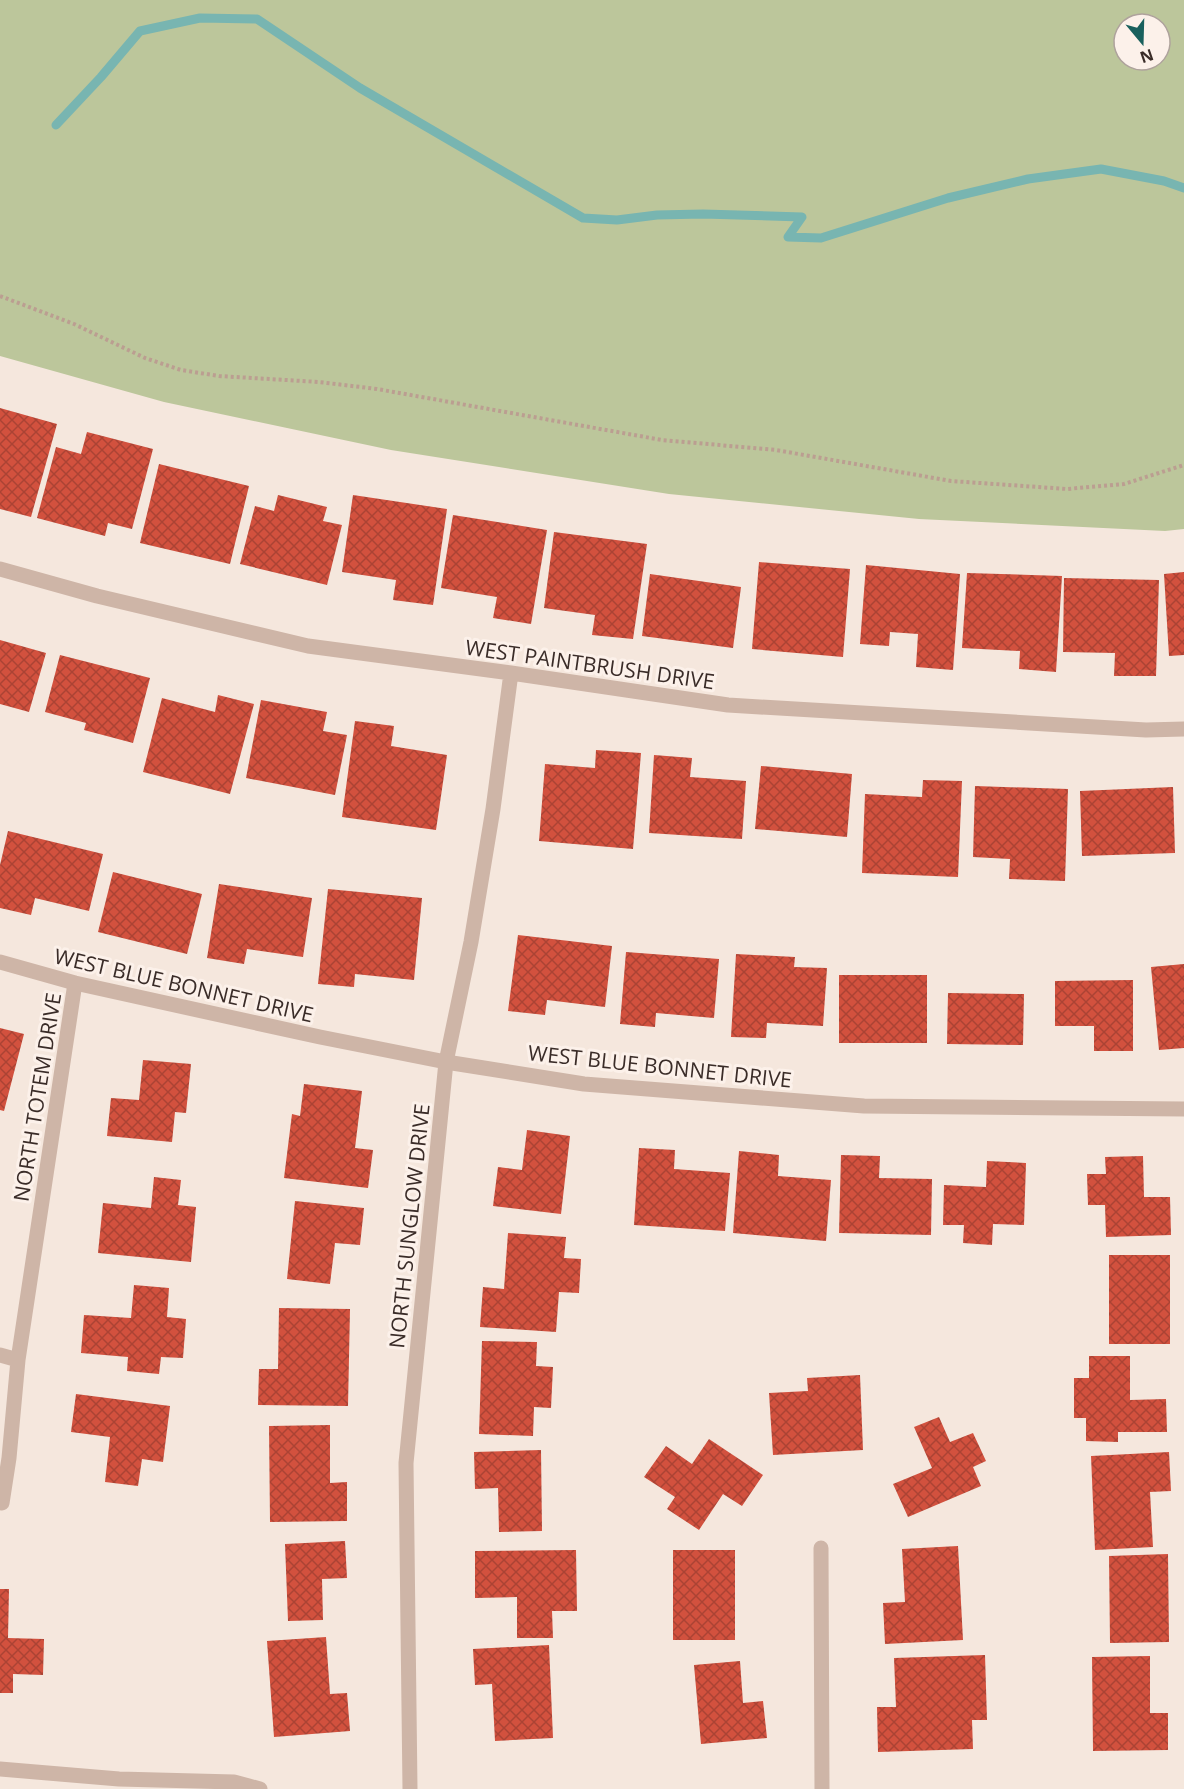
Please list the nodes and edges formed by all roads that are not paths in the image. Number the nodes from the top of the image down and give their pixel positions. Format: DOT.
graph roads {
  1 [pos="0,569"];
  2 [pos="511,673"];
  3 [pos="1184,729"];
  4 [pos="0,962"];
  5 [pos="75,983"];
  6 [pos="446,1062"];
  7 [pos="1184,1109"];
  8 [pos="0,1355"];
  9 [pos="18,1359"];
  10 [pos="2,1503"];
  11 [pos="821,1548"];
  12 [pos="0,1769"];
  13 [pos="260,1789"];
  14 [pos="410,1789"];
  15 [pos="822,1789"];
  1 -- 2 [label="street, WEST PAINTBRUSH DRIVE"];
  2 -- 3 [label="street, WEST PAINTBRUSH DRIVE"];
  2 -- 6 [label="street, NORTH SUNGLOW DRIVE"];
  4 -- 5 [label="street, WEST BLUE BONNET DRIVE"];
  5 -- 6 [label="street, WEST BLUE BONNET DRIVE"];
  5 -- 9 [label="street, NORTH TOTEM DRIVE"];
  6 -- 7 [label="street, WEST BLUE BONNET DRIVE"];
  6 -- 14 [label="street, NORTH SUNGLOW DRIVE"];
  8 -- 9 [label="street"];
  9 -- 10 [label="street, NORTH TOTEM DRIVE"];
  11 -- 15 [label="street"];
  12 -- 13 [label="street"];
}
